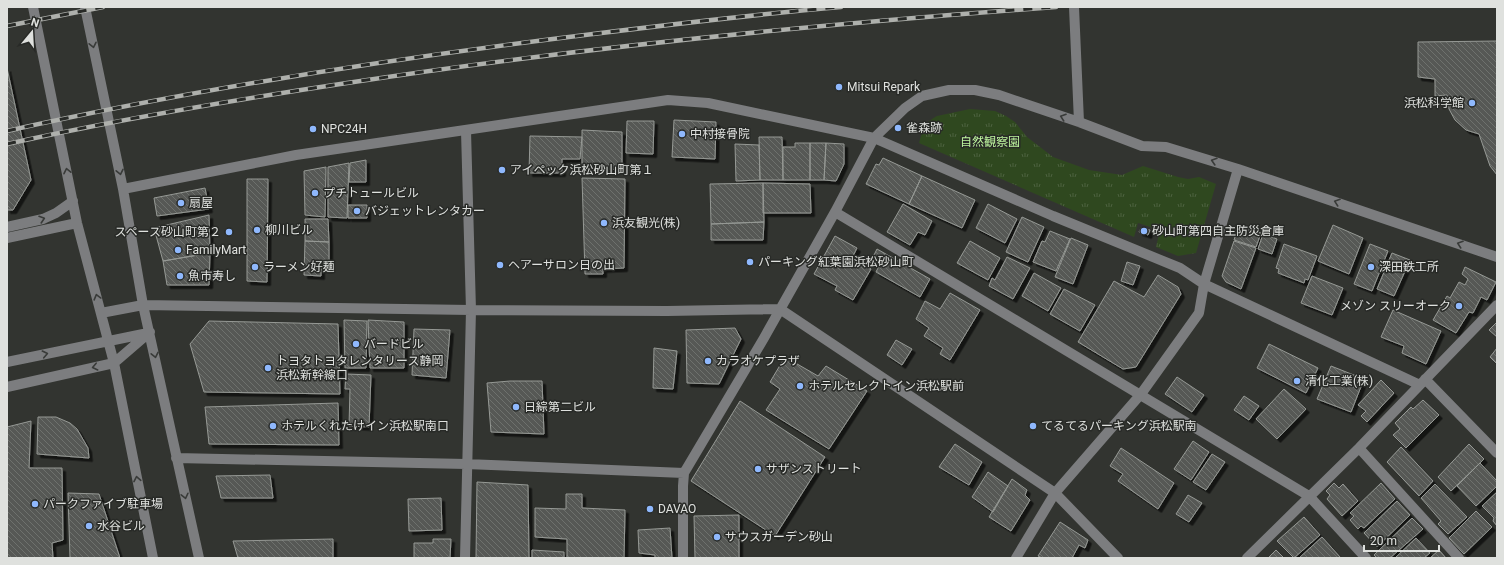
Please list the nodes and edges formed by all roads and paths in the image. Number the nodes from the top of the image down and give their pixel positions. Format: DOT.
graph roads {
  1 [pos="32,7"];
  2 [pos="85,7"];
  3 [pos="1074,7"];
  4 [pos="1079,122"];
  5 [pos="466,131"];
  6 [pos="874,138"];
  7 [pos="1238,169"];
  8 [pos="123,189"];
  9 [pos="73,201"];
  10 [pos="835,212"];
  11 [pos="77,223"];
  12 [pos="7,227"];
  13 [pos="7,238"];
  14 [pos="1497,257"];
  15 [pos="1204,284"];
  16 [pos="143,305"];
  17 [pos="1497,305"];
  18 [pos="780,309"];
  19 [pos="471,310"];
  20 [pos="101,313"];
  21 [pos="150,332"];
  22 [pos="108,341"];
  23 [pos="7,362"];
  24 [pos="114,363"];
  25 [pos="1422,382"];
  26 [pos="7,387"];
  27 [pos="1141,394"];
  28 [pos="1359,448"];
  29 [pos="1497,453"];
  30 [pos="176,458"];
  31 [pos="466,464"];
  32 [pos="684,473"];
  33 [pos="1054,493"];
  34 [pos="1309,496"];
  35 [pos="153,558"];
  36 [pos="199,558"];
  37 [pos="465,558"];
  38 [pos="683,558"];
  39 [pos="1016,558"];
  40 [pos="1118,558"];
  41 [pos="1247,558"];
  42 [pos="1366,558"];
  43 [pos="1459,558"];
  9 -- 1 [label="street, one-way"];
  2 -- 8 [label="street, one-way"];
  3 -- 4 [label="street"];
  4 -- 6 [label="street, one-way"];
  7 -- 4 [label="street, one-way"];
  5 -- 6 [label="street"];
  5 -- 8 [label="street"];
  5 -- 19 [label="street"];
  6 -- 10 [label="street"];
  6 -- 15 [label="street"];
  14 -- 7 [label="street, one-way"];
  7 -- 15 [label="street"];
  8 -- 16 [label="street"];
  9 -- 11 [label="street"];
  12 -- 9 [label="street, one-way"];
  10 -- 18 [label="street"];
  10 -- 27 [label="street"];
  11 -- 13 [label="street"];
  20 -- 11 [label="street, one-way"];
  15 -- 25 [label="street"];
  15 -- 27 [label="street"];
  16 -- 19 [label="street"];
  16 -- 20 [label="street"];
  16 -- 21 [label="street"];
  17 -- 25 [label="street"];
  18 -- 19 [label="street"];
  18 -- 32 [label="street"];
  18 -- 33 [label="street"];
  19 -- 31 [label="street"];
  20 -- 22 [label="street"];
  21 -- 22 [label="street"];
  21 -- 24 [label="street"];
  21 -- 30 [label="street, one-way"];
  23 -- 22 [label="street, one-way"];
  22 -- 24 [label="street"];
  24 -- 26 [label="street, one-way"];
  35 -- 24 [label="street, one-way"];
  25 -- 28 [label="street"];
  25 -- 29 [label="street"];
  27 -- 33 [label="street"];
  27 -- 34 [label="street"];
  28 -- 34 [label="street"];
  28 -- 43 [label="street"];
  30 -- 31 [label="street"];
  30 -- 36 [label="street, one-way"];
  31 -- 32 [label="street"];
  31 -- 37 [label="street"];
  32 -- 38 [label="street"];
  33 -- 39 [label="street"];
  33 -- 40 [label="street"];
  34 -- 41 [label="street"];
  34 -- 42 [label="street"];
}
